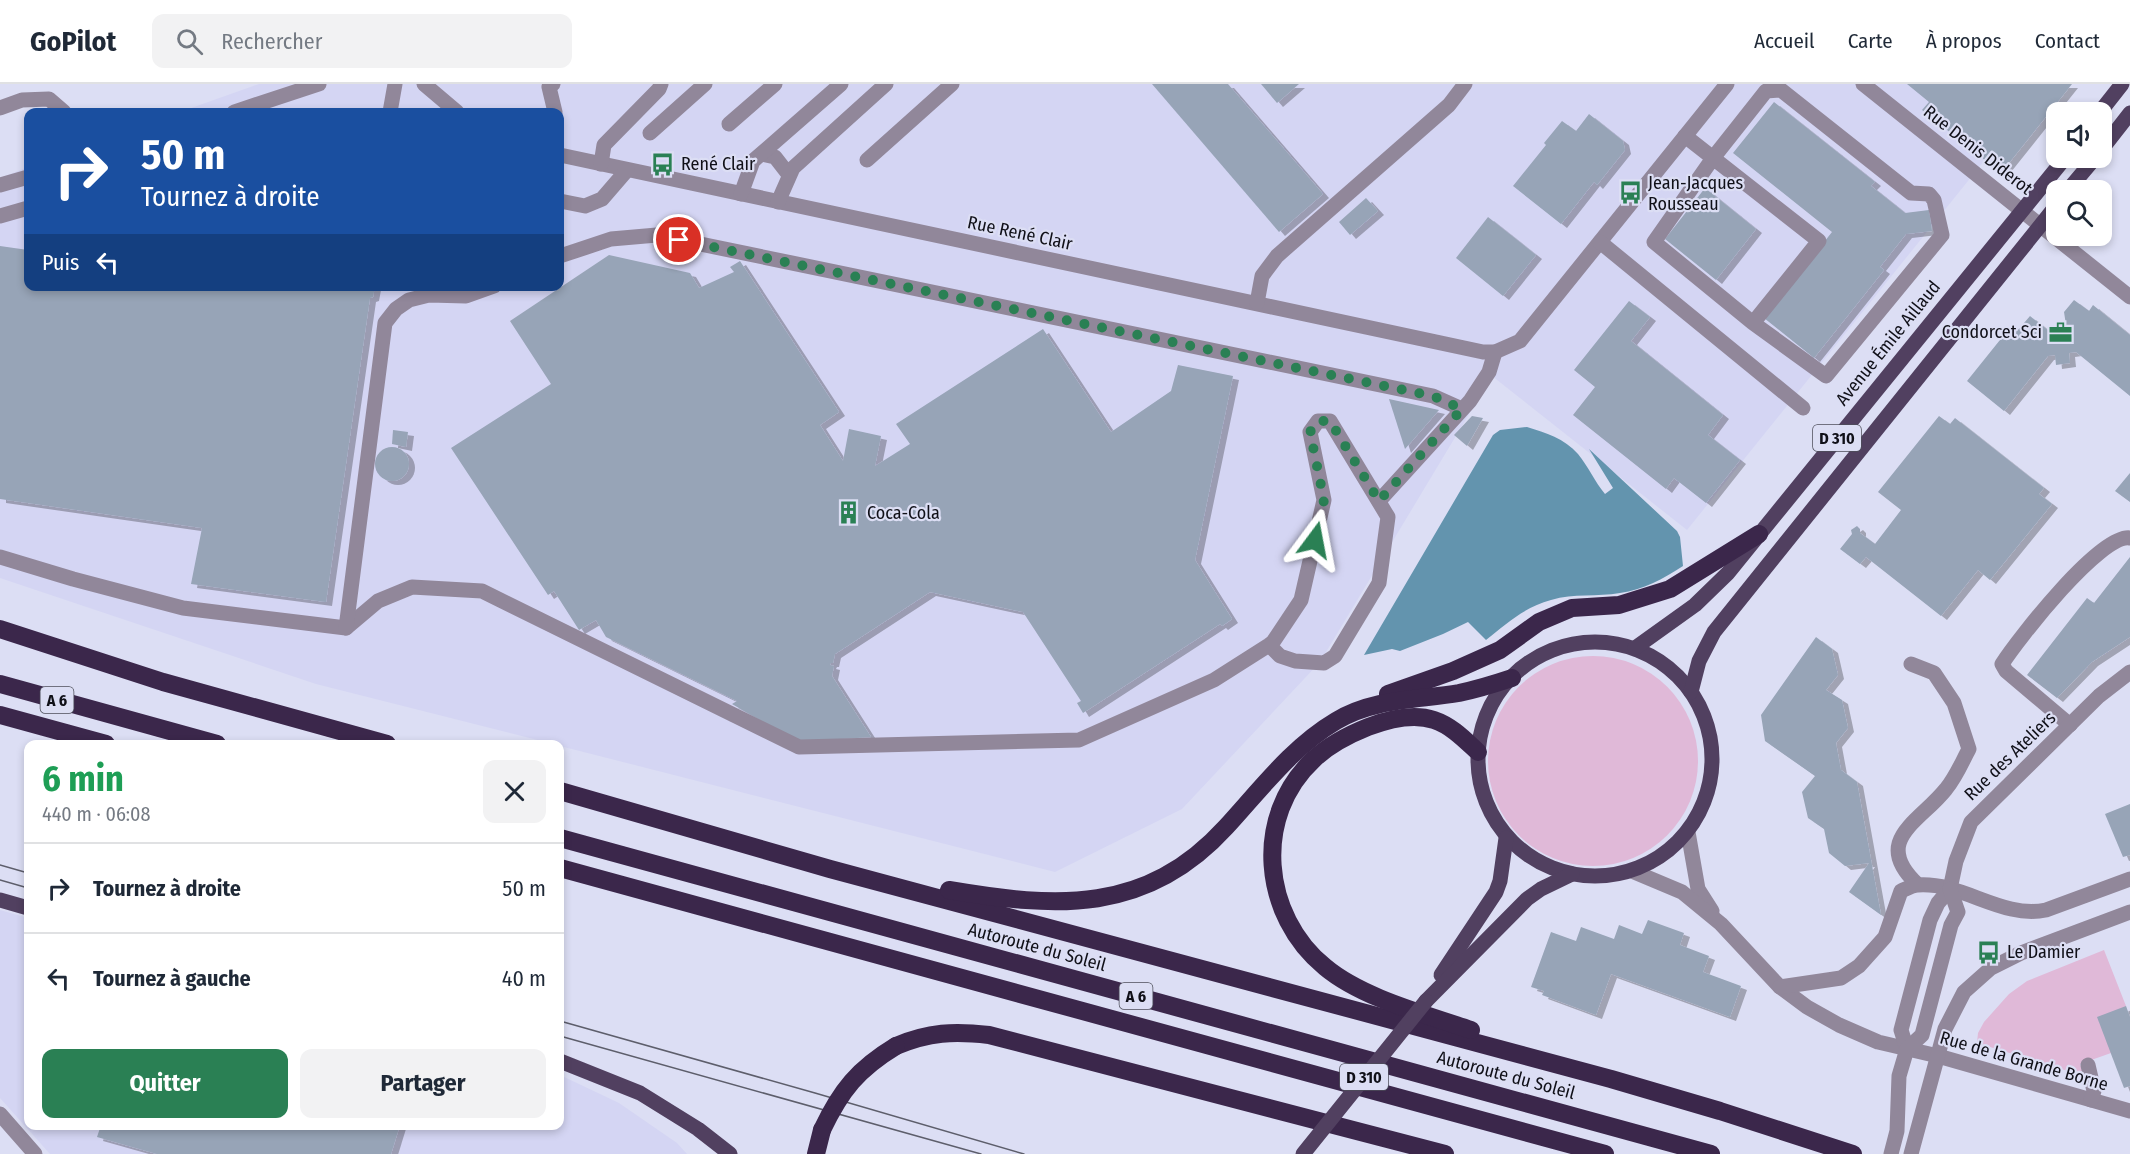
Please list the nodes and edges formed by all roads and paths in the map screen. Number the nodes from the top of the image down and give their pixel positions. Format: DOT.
graph roads {
  1 [pos="319,84"];
  2 [pos="395,84"];
  3 [pos="424,84"];
  4 [pos="552,84"];
  5 [pos="661,84"];
  6 [pos="705,84"];
  7 [pos="775,84"];
  8 [pos="842,84"];
  9 [pos="886,84"];
  10 [pos="952,84"];
  11 [pos="1465,84"];
  12 [pos="1727,84"];
  13 [pos="1863,84"];
  14 [pos="2122,84"];
  15 [pos="2108,102"];
  16 [pos="0,108"];
  17 [pos="59,108"];
  18 [pos="246,108"];
  19 [pos="391,108"];
  20 [pos="452,108"];
  21 [pos="554,108"];
  22 [pos="2130,113"];
  23 [pos="729,124"];
  24 [pos="650,133"];
  25 [pos="1685,136"];
  26 [pos="2112,136"];
  27 [pos="762,154"];
  28 [pos="564,156"];
  29 [pos="1713,158"];
  30 [pos="867,160"];
  31 [pos="601,164"];
  32 [pos="2056,168"];
  33 [pos="2087,168"];
  34 [pos="627,170"];
  35 [pos="789,175"];
  36 [pos="24,178"];
  37 [pos="2076,180"];
  38 [pos="0,185"];
  39 [pos="741,194"];
  40 [pos="564,202"];
  41 [pos="778,202"];
  42 [pos="24,209"];
  43 [pos="2022,210"];
  44 [pos="0,216"];
  45 [pos="2046,219"];
  46 [pos="2041,225"];
  47 [pos="1600,242"];
  48 [pos="564,255"];
  49 [pos="458,291"];
  50 [pos="480,291"];
  51 [pos="407,293"];
  52 [pos="2130,297"];
  53 [pos="1257,303"];
  54 [pos="1753,323"];
  55 [pos="1495,352"];
  56 [pos="1803,408"];
  57 [pos="1462,409"];
  58 [pos="1379,501"];
  59 [pos="1759,534"];
  60 [pos="2130,538"];
  61 [pos="0,557"];
  62 [pos="346,628"];
  63 [pos="0,629"];
  64 [pos="1269,645"];
  65 [pos="1635,648"];
  66 [pos="1911,664"];
  67 [pos="2130,672"];
  68 [pos="1512,678"];
  69 [pos="0,684"];
  70 [pos="1691,692"];
  71 [pos="1354,712"];
  72 [pos="0,715"];
  73 [pos="2070,725"];
  74 [pos="91,740"];
  75 [pos="203,740"];
  76 [pos="373,740"];
  77 [pos="1478,752"];
  78 [pos="564,792"];
  79 [pos="650,816"];
  80 [pos="1688,832"];
  81 [pos="1506,837"];
  82 [pos="564,839"];
  83 [pos="564,869"];
  84 [pos="1632,871"];
  85 [pos="1572,874"];
  86 [pos="2130,879"];
  87 [pos="1917,884"];
  88 [pos="1950,889"];
  89 [pos="0,900"];
  90 [pos="24,907"];
  91 [pos="2130,912"];
  92 [pos="1720,924"];
  93 [pos="1780,987"];
  94 [pos="1426,1001"];
  95 [pos="1907,1049"];
  96 [pos="1938,1056"];
  97 [pos="564,1064"];
  98 [pos="2088,1065"];
  99 [pos="1611,1079"];
  100 [pos="2091,1100"];
  101 [pos="2130,1111"];
  102 [pos="0,1114"];
  103 [pos="35,1154"];
  104 [pos="730,1154"];
  105 [pos="816,1154"];
  106 [pos="1303,1154"];
  107 [pos="1445,1154"];
  108 [pos="1605,1154"];
  109 [pos="1712,1154"];
  110 [pos="1853,1154"];
  111 [pos="1891,1154"];
  112 [pos="1911,1154"];
  1 -- 18 [label="street"];
  2 -- 19 [label="street"];
  3 -- 20 [label="street"];
  4 -- 21 [label="street"];
  5 -- 31 [label="street"];
  6 -- 24 [label="street"];
  7 -- 23 [label="street"];
  8 -- 27 [label="street"];
  9 -- 35 [label="street"];
  10 -- 30 [label="street"];
  11 -- 53 [label="street"];
  12 -- 25 [label="street"];
  13 -- 43 [label="street, Rue Denis Diderot"];
  14 -- 15 [label="main road"];
  16 -- 17 [label="street"];
  22 -- 26 [label="main road"];
  25 -- 29 [label="street"];
  25 -- 47 [label="street"];
  27 -- 35 [label="street"];
  27 -- 39 [label="street"];
  28 -- 31 [label="street, Rue René Clair"];
  29 -- 54 [label="street"];
  29 -- 54 [label="street"];
  29 -- 54 [label="street"];
  31 -- 34 [label="street, Rue René Clair"];
  32 -- 43 [label="main road, Avenue Émile Aillaud / D 310"];
  33 -- 37 [label="main road"];
  34 -- 39 [label="street, Rue René Clair"];
  34 -- 40 [label="street"];
  35 -- 41 [label="street"];
  36 -- 38 [label="street"];
  39 -- 41 [label="street, Rue René Clair"];
  41 -- 53 [label="street, Rue René Clair"];
  42 -- 44 [label="street"];
  43 -- 46 [label="street, Rue Denis Diderot"];
  43 -- 59 [label="main road, Avenue Émile Aillaud / D 310"];
  45 -- 46 [label="main road, D 310"];
  46 -- 52 [label="street, Rue Denis Diderot"];
  46 -- 70 [label="main road, D 310"];
  47 -- 55 [label="street"];
  47 -- 56 [label="street"];
  48 -- 57 [label="street"];
  49 -- 50 [label="street"];
  49 -- 51 [label="street"];
  51 -- 62 [label="street"];
  53 -- 55 [label="street, Rue René Clair"];
  55 -- 57 [label="street"];
  57 -- 58 [label="street"];
  58 -- 64 [label="street"];
  58 -- 64 [label="street"];
  59 -- 65 [label="main road, Avenue Émile Aillaud / D 310"];
  59 -- 71 [label="highway"];
  60 -- 73 [label="street"];
  61 -- 62 [label="street"];
  62 -- 64 [label="street"];
  63 -- 76 [label="highway"];
  65 -- 68 [label="main road"];
  65 -- 70 [label="main road"];
  66 -- 87 [label="street"];
  67 -- 73 [label="street, Rue des Ateliers"];
  68 -- 71 [label="highway"];
  68 -- 77 [label="main road"];
  69 -- 75 [label="highway, A 6"];
  70 -- 80 [label="main road"];
  71 -- 79 [label="highway"];
  72 -- 74 [label="highway, A 6"];
  73 -- 88 [label="street, Rue des Ateliers"];
  77 -- 81 [label="main road"];
  77 -- 99 [label="highway"];
  78 -- 79 [label="highway"];
  79 -- 99 [label="highway"];
  80 -- 84 [label="main road"];
  80 -- 92 [label="street"];
  81 -- 85 [label="main road"];
  81 -- 94 [label="main road, D 310"];
  82 -- 109 [label="highway, Autoroute du Soleil / A 6"];
  83 -- 108 [label="highway, A 6"];
  84 -- 85 [label="main road"];
  84 -- 92 [label="street"];
  85 -- 94 [label="main road, D 310"];
  86 -- 88 [label="street"];
  87 -- 88 [label="street"];
  87 -- 93 [label="street"];
  88 -- 95 [label="street"];
  88 -- 95 [label="street"];
  89 -- 90 [label="main road"];
  91 -- 96 [label="street"];
  92 -- 93 [label="street, Rue de la Grande Borne"];
  93 -- 95 [label="street, Rue de la Grande Borne"];
  94 -- 106 [label="main road, D 310, bridge"];
  95 -- 96 [label="street, Rue de la Grande Borne"];
  95 -- 111 [label="street"];
  96 -- 100 [label="street, Rue de la Grande Borne"];
  96 -- 112 [label="street"];
  97 -- 104 [label="main road"];
  98 -- 100 [label="street"];
  99 -- 110 [label="highway"];
  100 -- 101 [label="street, Rue de la Grande Borne"];
  102 -- 103 [label="street"];
  105 -- 107 [label="highway, bridge"];
}
